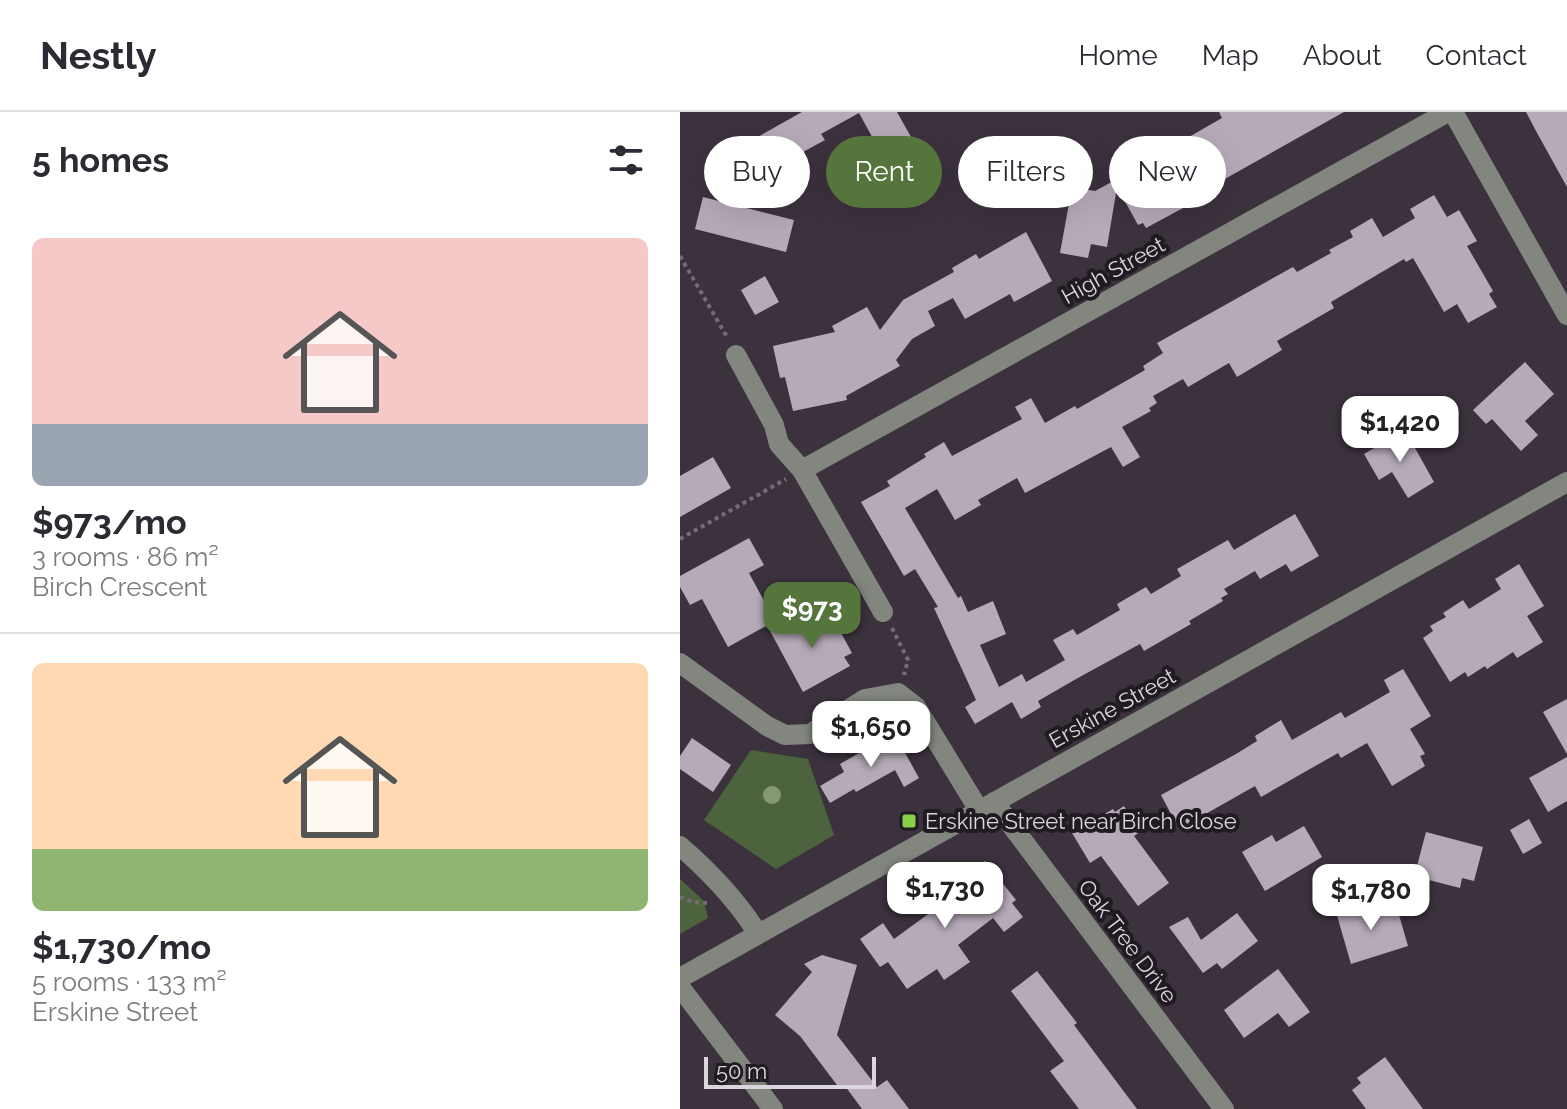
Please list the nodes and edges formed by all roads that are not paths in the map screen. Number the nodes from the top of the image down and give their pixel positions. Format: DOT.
graph roads {
  1 [pos="1450,112"];
  2 [pos="1567,315"];
  3 [pos="736,355"];
  4 [pos="793,475"];
  5 [pos="1567,482"];
  6 [pos="883,612"];
  7 [pos="680,663"];
  8 [pos="986,806"];
  9 [pos="680,846"];
  10 [pos="758,934"];
  11 [pos="680,978"];
  12 [pos="680,987"];
  13 [pos="773,1109"];
  14 [pos="1224,1109"];
  1 -- 2 [label="street"];
  1 -- 4 [label="street, High Street"];
  3 -- 4 [label="street"];
  4 -- 6 [label="street"];
  5 -- 8 [label="street, Erskine Street"];
  7 -- 8 [label="street, Oak Tree Drive"];
  8 -- 10 [label="street, Erskine Street"];
  8 -- 14 [label="street, Oak Tree Drive"];
  9 -- 10 [label="street"];
  10 -- 11 [label="street, Erskine Street"];
  12 -- 13 [label="street"];
}
